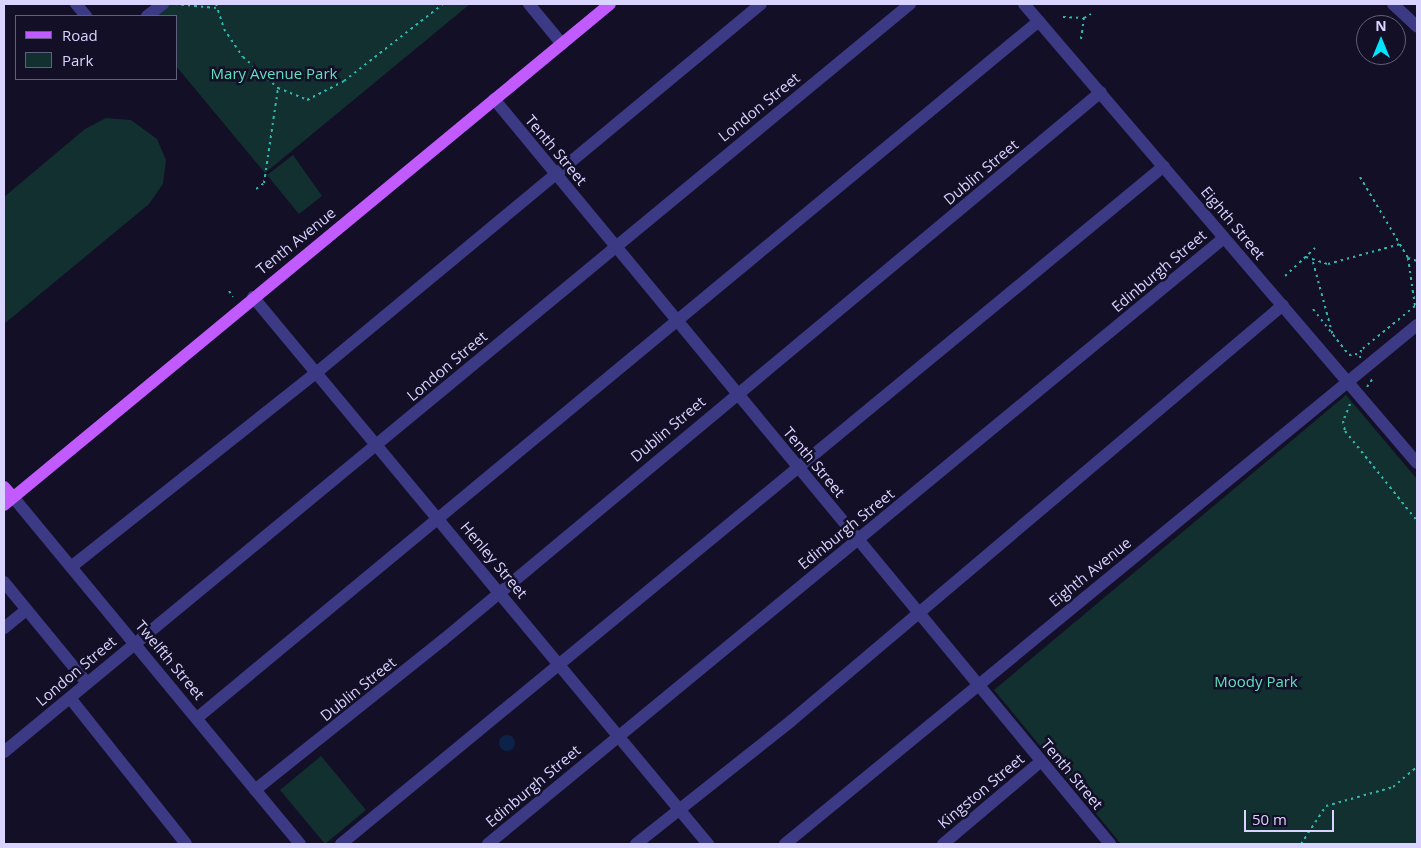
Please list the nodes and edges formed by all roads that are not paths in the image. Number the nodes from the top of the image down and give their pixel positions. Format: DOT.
graph roads {
  1 [pos="76,4"];
  2 [pos="163,4"];
  3 [pos="529,4"];
  4 [pos="610,4"];
  5 [pos="761,4"];
  6 [pos="910,4"];
  7 [pos="1024,4"];
  8 [pos="1401,6"];
  9 [pos="85,15"];
  10 [pos="148,15"];
  11 [pos="1039,21"];
  12 [pos="1417,26"];
  13 [pos="562,44"];
  14 [pos="1101,92"];
  15 [pos="494,99"];
  16 [pos="1164,166"];
  17 [pos="554,172"];
  18 [pos="1224,238"];
  19 [pos="615,246"];
  20 [pos="254,297"];
  21 [pos="1282,306"];
  22 [pos="675,319"];
  23 [pos="1417,325"];
  24 [pos="316,373"];
  25 [pos="1349,382"];
  26 [pos="737,394"];
  27 [pos="378,445"];
  28 [pos="1417,463"];
  29 [pos="797,466"];
  30 [pos="4,487"];
  31 [pos="8,501"];
  32 [pos="438,517"];
  33 [pos="857,540"];
  34 [pos="71,567"];
  35 [pos="4,582"];
  36 [pos="498,590"];
  37 [pos="26,610"];
  38 [pos="916,611"];
  39 [pos="4,628"];
  40 [pos="135,643"];
  41 [pos="560,664"];
  42 [pos="87,683"];
  43 [pos="977,685"];
  44 [pos="70,698"];
  45 [pos="197,718"];
  46 [pos="619,736"];
  47 [pos="4,752"];
  48 [pos="1040,762"];
  49 [pos="255,790"];
  50 [pos="678,809"];
  51 [pos="1105,843"];
  52 [pos="186,844"];
  53 [pos="300,844"];
  54 [pos="341,844"];
  55 [pos="488,844"];
  56 [pos="636,844"];
  57 [pos="708,844"];
  58 [pos="785,844"];
  59 [pos="943,844"];
  1 -- 9 [label="street"];
  2 -- 10 [label="street"];
  3 -- 13 [label="street"];
  4 -- 13 [label="main road, Tenth Avenue"];
  5 -- 17 [label="street"];
  6 -- 19 [label="street, London Street"];
  7 -- 11 [label="street, Eighth Street"];
  8 -- 12 [label="street"];
  11 -- 14 [label="street, Eighth Street"];
  11 -- 22 [label="street"];
  13 -- 15 [label="main road, Tenth Avenue"];
  14 -- 16 [label="street, Eighth Street"];
  14 -- 26 [label="street, Dublin Street"];
  15 -- 17 [label="street, Tenth Street"];
  15 -- 20 [label="main road, Tenth Avenue"];
  16 -- 18 [label="street, Eighth Street"];
  16 -- 29 [label="street"];
  17 -- 19 [label="street, Tenth Street"];
  17 -- 24 [label="street"];
  18 -- 21 [label="street, Eighth Street"];
  18 -- 33 [label="street, Edinburgh Street"];
  19 -- 22 [label="street, Tenth Street"];
  19 -- 27 [label="street, London Street"];
  20 -- 24 [label="street, Henley Street"];
  20 -- 31 [label="main road, Tenth Avenue"];
  21 -- 25 [label="street, Eighth Street"];
  21 -- 38 [label="street"];
  22 -- 26 [label="street, Tenth Street"];
  22 -- 32 [label="street"];
  23 -- 25 [label="street, Eighth Avenue"];
  24 -- 27 [label="street, Henley Street"];
  24 -- 34 [label="street"];
  25 -- 28 [label="street, Eighth Street"];
  25 -- 43 [label="street, Eighth Avenue"];
  26 -- 29 [label="street, Tenth Street"];
  26 -- 36 [label="street, Dublin Street"];
  27 -- 32 [label="street, Henley Street"];
  27 -- 40 [label="street, London Street"];
  29 -- 33 [label="street, Tenth Street"];
  29 -- 41 [label="street"];
  30 -- 31 [label="main road"];
  31 -- 34 [label="street, Twelfth Street"];
  32 -- 36 [label="street, Henley Street"];
  32 -- 45 [label="street"];
  33 -- 38 [label="street, Tenth Street"];
  33 -- 46 [label="street, Edinburgh Street"];
  34 -- 40 [label="street, Twelfth Street"];
  35 -- 37 [label="street"];
  36 -- 41 [label="street, Henley Street"];
  36 -- 49 [label="street, Dublin Street"];
  37 -- 39 [label="street"];
  37 -- 42 [label="street"];
  38 -- 43 [label="street, Tenth Street"];
  38 -- 50 [label="street"];
  40 -- 42 [label="street, London Street"];
  40 -- 45 [label="street, Twelfth Street"];
  41 -- 46 [label="street, Henley Street"];
  41 -- 54 [label="street"];
  42 -- 44 [label="street, London Street"];
  43 -- 48 [label="street, Tenth Street"];
  43 -- 58 [label="street, Eighth Avenue"];
  44 -- 47 [label="street, London Street"];
  44 -- 52 [label="street"];
  45 -- 49 [label="street, Twelfth Street"];
  46 -- 50 [label="street, Henley Street"];
  46 -- 55 [label="street, Edinburgh Street"];
  48 -- 51 [label="street, Tenth Street"];
  48 -- 59 [label="street, Kingston Street"];
  49 -- 53 [label="street, Twelfth Street"];
  50 -- 56 [label="street"];
  50 -- 57 [label="street, Henley Street"];
}
